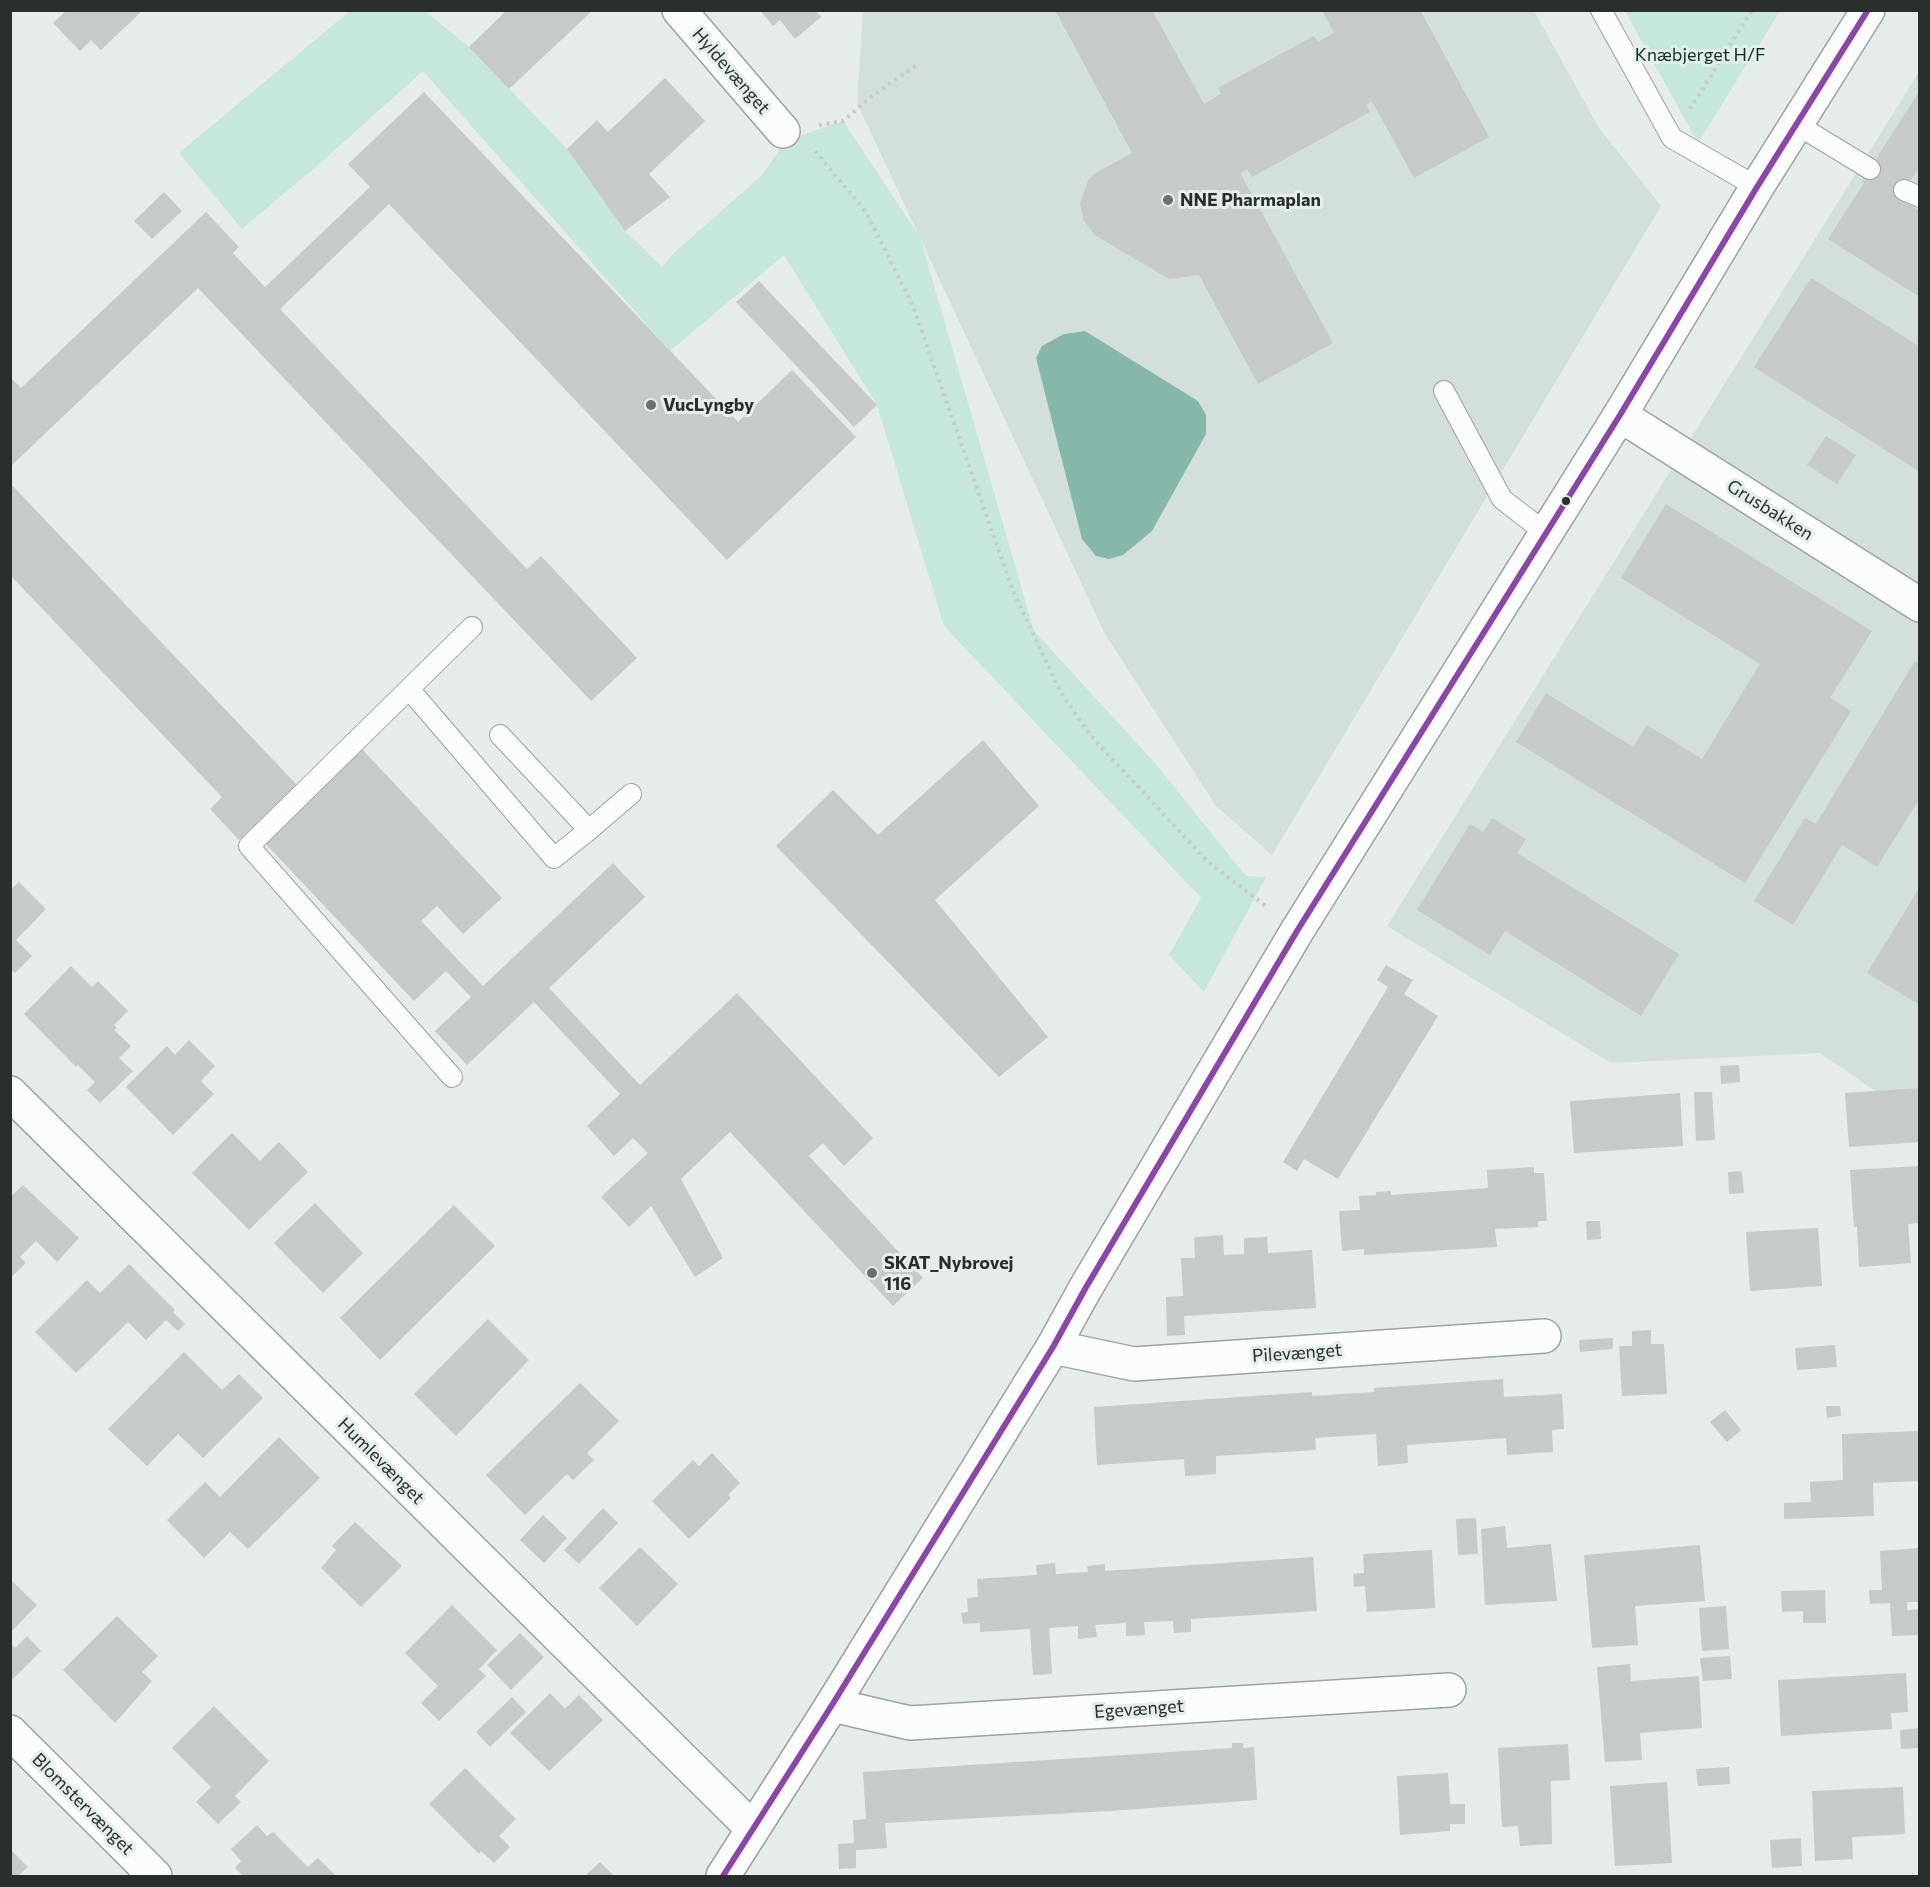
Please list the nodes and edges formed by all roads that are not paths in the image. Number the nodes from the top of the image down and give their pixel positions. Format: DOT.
graph roads {
  1 [pos="679,10"];
  2 [pos="1601,10"];
  3 [pos="1868,10"];
  4 [pos="1796,124"];
  5 [pos="783,131"];
  6 [pos="1870,169"];
  7 [pos="1757,187"];
  8 [pos="1444,391"];
  9 [pos="1620,415"];
  10 [pos="1546,533"];
  11 [pos="1920,605"];
  12 [pos="472,627"];
  13 [pos="409,689"];
  14 [pos="500,735"];
  15 [pos="631,794"];
  16 [pos="589,830"];
  17 [pos="452,1077"];
  18 [pos="10,1093"];
  19 [pos="1544,1336"];
  20 [pos="1053,1347"];
  21 [pos="1449,1690"];
  22 [pos="832,1705"];
  23 [pos="10,1732"];
  24 [pos="752,1828"];
  25 [pos="155,1876"];
  26 [pos="723,1876"];
  1 -- 5 [label="street, Hyldevænget"];
  2 -- 7 [label="lane"];
  3 -- 4 [label="street"];
  4 -- 6 [label="lane"];
  4 -- 7 [label="street"];
  7 -- 9 [label="street"];
  8 -- 10 [label="lane"];
  9 -- 10 [label="street"];
  9 -- 11 [label="street, Grusbakken"];
  10 -- 20 [label="street"];
  12 -- 13 [label="lane"];
  13 -- 16 [label="lane"];
  13 -- 17 [label="lane"];
  14 -- 16 [label="lane"];
  15 -- 16 [label="lane"];
  18 -- 24 [label="street, Humlevænget"];
  19 -- 20 [label="street, Pilevænget"];
  20 -- 22 [label="street"];
  21 -- 22 [label="street, Egevænget"];
  22 -- 24 [label="street"];
  23 -- 25 [label="street, Blomstervænget"];
  24 -- 26 [label="street"];
}
